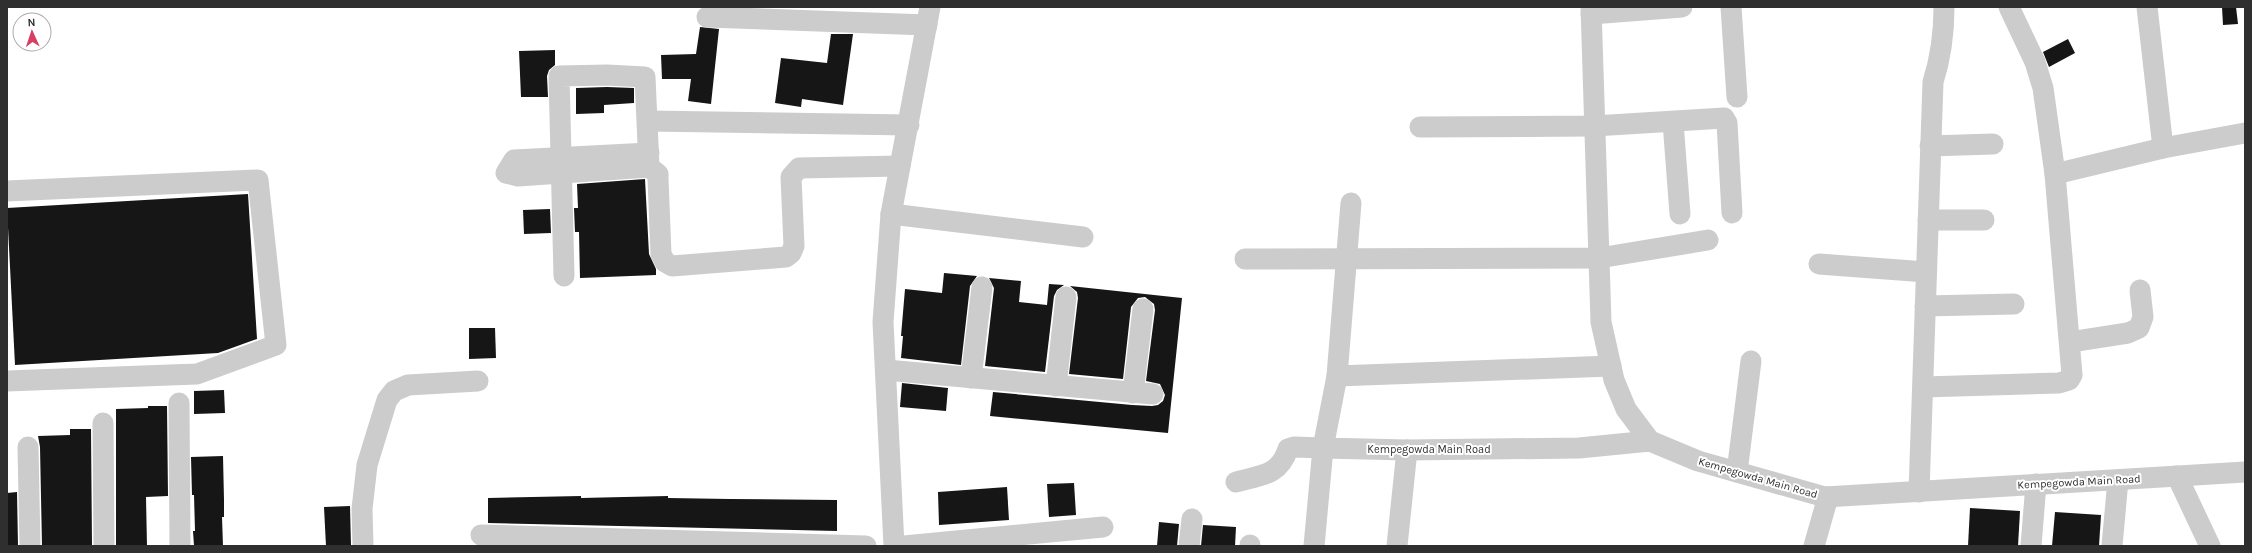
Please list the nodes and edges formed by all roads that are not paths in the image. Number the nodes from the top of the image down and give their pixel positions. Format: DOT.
graph roads {
  1 [pos="1682,7"];
  2 [pos="1731,7"];
  3 [pos="1944,7"];
  4 [pos="2009,7"];
  5 [pos="2147,7"];
  6 [pos="1591,10"];
  7 [pos="745,12"];
  8 [pos="827,14"];
  9 [pos="928,16"];
  10 [pos="707,17"];
  11 [pos="1737,97"];
  12 [pos="648,121"];
  13 [pos="1673,122"];
  14 [pos="909,125"];
  15 [pos="1594,126"];
  16 [pos="1420,127"];
  17 [pos="2245,133"];
  18 [pos="1993,144"];
  19 [pos="1930,146"];
  20 [pos="2163,148"];
  21 [pos="649,160"];
  22 [pos="560,165"];
  23 [pos="900,166"];
  24 [pos="2055,174"];
  25 [pos="7,191"];
  26 [pos="1351,203"];
  27 [pos="1732,213"];
  28 [pos="891,214"];
  29 [pos="1680,214"];
  30 [pos="1928,220"];
  31 [pos="1984,220"];
  32 [pos="1083,237"];
  33 [pos="1708,240"];
  34 [pos="1346,258"];
  35 [pos="1599,258"];
  36 [pos="1245,259"];
  37 [pos="1819,264"];
  38 [pos="1926,272"];
  39 [pos="564,276"];
  40 [pos="982,287"];
  41 [pos="2140,290"];
  42 [pos="1066,297"];
  43 [pos="2014,304"];
  44 [pos="1925,306"];
  45 [pos="1144,309"];
  46 [pos="2070,342"];
  47 [pos="1751,361"];
  48 [pos="1611,366"];
  49 [pos="886,370"];
  50 [pos="1337,376"];
  51 [pos="971,378"];
  52 [pos="7,381"];
  53 [pos="478,381"];
  54 [pos="1056,386"];
  55 [pos="1923,388"];
  56 [pos="1133,392"];
  57 [pos="1153,394"];
  58 [pos="179,404"];
  59 [pos="103,423"];
  60 [pos="1650,441"];
  61 [pos="28,447"];
  62 [pos="1323,448"];
  63 [pos="1407,450"];
  64 [pos="1737,472"];
  65 [pos="2245,472"];
  66 [pos="2177,476"];
  67 [pos="2118,480"];
  68 [pos="1236,482"];
  69 [pos="2036,484"];
  70 [pos="1920,492"];
  71 [pos="1828,497"];
  72 [pos="1192,519"];
  73 [pos="1103,527"];
  74 [pos="481,535"];
  75 [pos="30,546"];
  76 [pos="104,546"];
  77 [pos="180,546"];
  78 [pos="363,546"];
  79 [pos="866,546"];
  80 [pos="894,546"];
  81 [pos="904,546"];
  82 [pos="1189,546"];
  83 [pos="1314,546"];
  84 [pos="1397,546"];
  85 [pos="1814,546"];
  86 [pos="2031,546"];
  87 [pos="2112,546"];
  88 [pos="2210,546"];
  1 -- 6 [label="street"];
  2 -- 11 [label="street"];
  3 -- 19 [label="street"];
  4 -- 24 [label="street"];
  5 -- 20 [label="street"];
  6 -- 15 [label="street"];
  7 -- 8 [label="street"];
  7 -- 10 [label="street"];
  8 -- 9 [label="street"];
  9 -- 14 [label="street"];
  12 -- 14 [label="street"];
  12 -- 21 [label="street"];
  12 -- 22 [label="street"];
  13 -- 15 [label="street"];
  13 -- 27 [label="street"];
  13 -- 29 [label="street"];
  14 -- 23 [label="street"];
  15 -- 16 [label="street"];
  15 -- 35 [label="street"];
  17 -- 20 [label="street"];
  18 -- 19 [label="street"];
  19 -- 30 [label="street"];
  20 -- 24 [label="street"];
  21 -- 22 [label="street"];
  21 -- 23 [label="street"];
  22 -- 39 [label="street"];
  23 -- 28 [label="street"];
  24 -- 46 [label="street"];
  25 -- 52 [label="street"];
  26 -- 34 [label="street"];
  28 -- 32 [label="street"];
  28 -- 49 [label="street"];
  30 -- 31 [label="street"];
  30 -- 38 [label="street"];
  33 -- 35 [label="street"];
  34 -- 35 [label="street"];
  34 -- 36 [label="street"];
  34 -- 50 [label="street"];
  35 -- 48 [label="street"];
  37 -- 38 [label="street"];
  38 -- 44 [label="street"];
  40 -- 51 [label="street"];
  41 -- 46 [label="street"];
  42 -- 54 [label="street"];
  43 -- 44 [label="street"];
  44 -- 55 [label="street"];
  45 -- 56 [label="street"];
  46 -- 55 [label="street"];
  47 -- 64 [label="street"];
  48 -- 50 [label="street"];
  48 -- 60 [label="street"];
  49 -- 51 [label="street"];
  49 -- 80 [label="street"];
  50 -- 62 [label="street"];
  51 -- 54 [label="street"];
  53 -- 78 [label="street"];
  54 -- 56 [label="street"];
  55 -- 70 [label="street"];
  56 -- 57 [label="street"];
  58 -- 77 [label="street"];
  59 -- 76 [label="street"];
  60 -- 63 [label="street, Kempegowda Main Road"];
  60 -- 64 [label="street, Kempegowda Main Road"];
  61 -- 75 [label="street"];
  62 -- 63 [label="street, Kempegowda Main Road"];
  62 -- 68 [label="street, Kempegowda Main Road"];
  62 -- 83 [label="street"];
  63 -- 84 [label="street"];
  64 -- 71 [label="street, Kempegowda Main Road"];
  65 -- 66 [label="street, Kempegowda Main Road"];
  66 -- 67 [label="street, Kempegowda Main Road"];
  66 -- 88 [label="street"];
  67 -- 69 [label="street, Kempegowda Main Road"];
  67 -- 87 [label="street"];
  69 -- 70 [label="street, Kempegowda Main Road"];
  69 -- 86 [label="street"];
  70 -- 71 [label="street, Kempegowda Main Road"];
  71 -- 85 [label="street"];
  72 -- 82 [label="street"];
  73 -- 81 [label="street"];
  74 -- 79 [label="street"];
}
